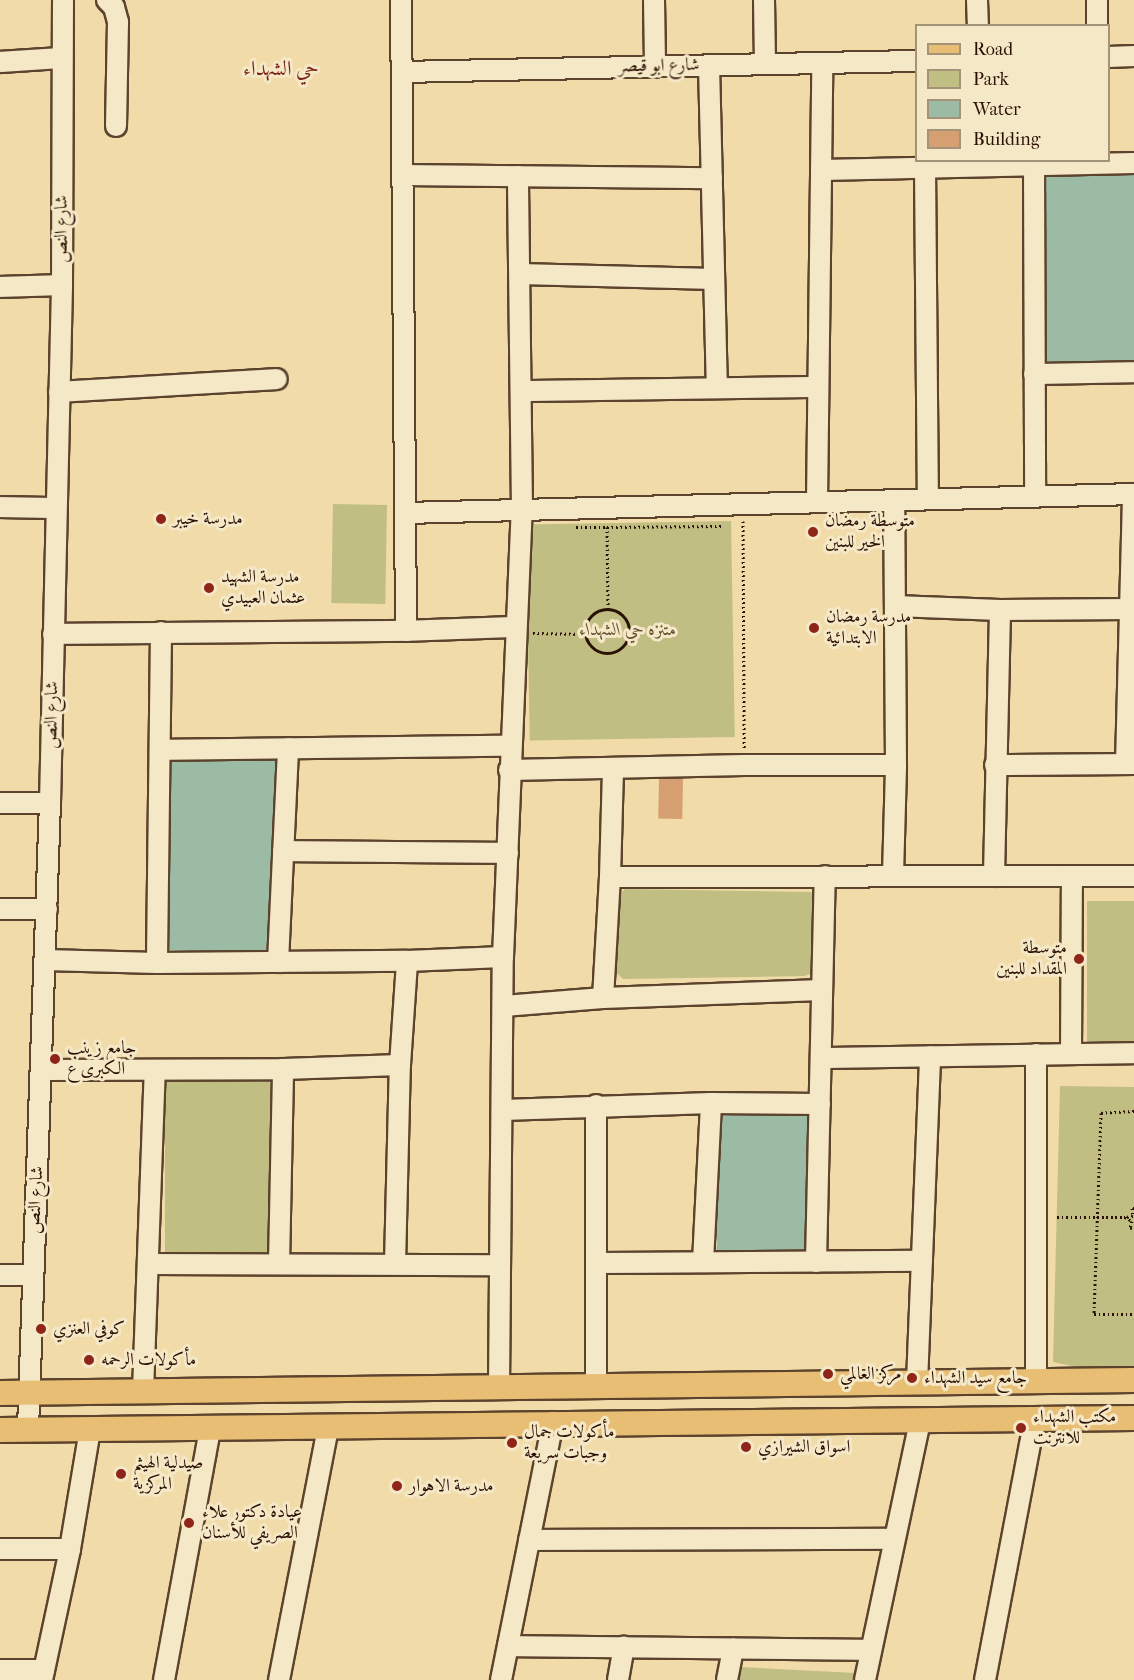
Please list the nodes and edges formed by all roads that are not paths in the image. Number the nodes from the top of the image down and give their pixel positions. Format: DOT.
graph roads {
  1 [pos="63,0"];
  2 [pos="107,0"];
  3 [pos="401,0"];
  4 [pos="654,0"];
  5 [pos="764,0"];
  6 [pos="977,0"];
  7 [pos="1097,0"];
  8 [pos="978,24"];
  9 [pos="1097,24"];
  10 [pos="1134,56"];
  11 [pos="1110,57"];
  12 [pos="62,58"];
  13 [pos="915,61"];
  14 [pos="0,62"];
  15 [pos="822,63"];
  16 [pos="765,64"];
  17 [pos="709,65"];
  18 [pos="655,66"];
  19 [pos="402,72"];
  20 [pos="116,126"];
  21 [pos="1134,163"];
  22 [pos="1034,165"];
  23 [pos="925,167"];
  24 [pos="821,170"];
  25 [pos="402,175"];
  26 [pos="518,176"];
  27 [pos="712,178"];
  28 [pos="520,274"];
  29 [pos="714,279"];
  30 [pos="62,285"];
  31 [pos="0,287"];
  32 [pos="1134,372"];
  33 [pos="1034,374"];
  34 [pos="276,379"];
  35 [pos="818,387"];
  36 [pos="717,388"];
  37 [pos="522,391"];
  38 [pos="59,392"];
  39 [pos="1134,494"];
  40 [pos="1035,496"];
  41 [pos="928,499"];
  42 [pos="894,500"];
  43 [pos="817,502"];
  44 [pos="0,507"];
  45 [pos="56,508"];
  46 [pos="522,510"];
  47 [pos="405,513"];
  48 [pos="896,606"];
  49 [pos="1130,609"];
  50 [pos="1000,610"];
  51 [pos="516,630"];
  52 [pos="406,631"];
  53 [pos="161,632"];
  54 [pos="54,634"];
  55 [pos="511,746"];
  56 [pos="288,748"];
  57 [pos="160,750"];
  58 [pos="1130,764"];
  59 [pos="896,765"];
  60 [pos="995,765"];
  61 [pos="613,768"];
  62 [pos="510,770"];
  63 [pos="0,802"];
  64 [pos="50,802"];
  65 [pos="283,851"];
  66 [pos="508,854"];
  67 [pos="893,875"];
  68 [pos="825,876"];
  69 [pos="994,876"];
  70 [pos="1072,876"];
  71 [pos="1134,876"];
  72 [pos="610,877"];
  73 [pos="0,909"];
  74 [pos="47,909"];
  75 [pos="503,957"];
  76 [pos="45,960"];
  77 [pos="407,961"];
  78 [pos="278,962"];
  79 [pos="158,963"];
  80 [pos="822,990"];
  81 [pos="603,998"];
  82 [pos="504,1006"];
  83 [pos="1134,1053"];
  84 [pos="1036,1054"];
  85 [pos="1071,1054"];
  86 [pos="930,1056"];
  87 [pos="821,1058"];
  88 [pos="400,1065"];
  89 [pos="283,1069"];
  90 [pos="42,1070"];
  91 [pos="155,1070"];
  92 [pos="711,1103"];
  93 [pos="820,1104"];
  94 [pos="596,1105"];
  95 [pos="503,1110"];
  96 [pos="922,1261"];
  97 [pos="703,1262"];
  98 [pos="816,1262"];
  99 [pos="596,1263"];
  100 [pos="148,1264"];
  101 [pos="279,1264"];
  102 [pos="395,1264"];
  103 [pos="498,1265"];
  104 [pos="0,1275"];
  105 [pos="32,1275"];
  106 [pos="1134,1380"];
  107 [pos="1035,1382"];
  108 [pos="917,1383"];
  109 [pos="596,1386"];
  110 [pos="499,1387"];
  111 [pos="143,1392"];
  112 [pos="0,1393"];
  113 [pos="29,1393"];
  114 [pos="1134,1418"];
  115 [pos="1035,1419"];
  116 [pos="920,1421"];
  117 [pos="554,1422"];
  118 [pos="328,1428"];
  119 [pos="28,1429"];
  120 [pos="210,1429"];
  121 [pos="0,1430"];
  122 [pos="90,1430"];
  123 [pos="893,1539"];
  124 [pos="529,1540"];
  125 [pos="0,1549"];
  126 [pos="70,1549"];
  127 [pos="508,1646"];
  128 [pos="624,1647"];
  129 [pos="733,1649"];
  130 [pos="871,1650"];
  131 [pos="0,1670"];
  132 [pos="43,1675"];
  133 [pos="164,1680"];
  134 [pos="279,1680"];
  135 [pos="501,1680"];
  136 [pos="618,1680"];
  137 [pos="728,1680"];
  138 [pos="865,1680"];
  139 [pos="985,1680"];
  1 -- 12 [label="street, شارع النص"];
  2 -- 20 [label="street"];
  3 -- 19 [label="street"];
  4 -- 18 [label="street"];
  5 -- 16 [label="street"];
  6 -- 8 [label="street"];
  7 -- 9 [label="street"];
  10 -- 11 [label="street"];
  12 -- 14 [label="street"];
  12 -- 30 [label="street, شارع النص"];
  13 -- 15 [label="street, شارع ابو قيصر"];
  15 -- 16 [label="street, شارع ابو قيصر"];
  15 -- 24 [label="street"];
  16 -- 17 [label="street, شارع ابو قيصر"];
  17 -- 18 [label="street, شارع ابو قيصر"];
  17 -- 27 [label="street"];
  18 -- 19 [label="street, شارع ابو قيصر"];
  19 -- 25 [label="street"];
  21 -- 22 [label="street"];
  22 -- 23 [label="street"];
  22 -- 33 [label="street"];
  23 -- 24 [label="street"];
  23 -- 41 [label="street"];
  24 -- 35 [label="street"];
  25 -- 26 [label="street"];
  25 -- 47 [label="street"];
  26 -- 27 [label="street"];
  26 -- 28 [label="street"];
  27 -- 29 [label="street"];
  28 -- 29 [label="street"];
  28 -- 37 [label="street"];
  29 -- 36 [label="street"];
  30 -- 31 [label="street"];
  30 -- 38 [label="street, شارع النص"];
  32 -- 33 [label="street"];
  33 -- 40 [label="street"];
  34 -- 38 [label="street"];
  35 -- 36 [label="street"];
  35 -- 43 [label="street"];
  36 -- 37 [label="street"];
  37 -- 46 [label="street"];
  38 -- 45 [label="street, شارع النص"];
  39 -- 40 [label="street"];
  39 -- 49 [label="street"];
  40 -- 41 [label="street"];
  41 -- 42 [label="street"];
  42 -- 43 [label="street"];
  42 -- 48 [label="street"];
  43 -- 46 [label="street"];
  44 -- 45 [label="street"];
  45 -- 54 [label="street, شارع النص"];
  46 -- 47 [label="street"];
  46 -- 51 [label="street"];
  47 -- 52 [label="street"];
  48 -- 50 [label="street"];
  48 -- 59 [label="street"];
  49 -- 50 [label="street"];
  49 -- 58 [label="street"];
  50 -- 60 [label="street"];
  51 -- 52 [label="street"];
  51 -- 55 [label="street"];
  52 -- 53 [label="street"];
  53 -- 54 [label="street"];
  53 -- 57 [label="street"];
  54 -- 64 [label="street, شارع النص"];
  55 -- 56 [label="street"];
  55 -- 62 [label="street"];
  56 -- 57 [label="street"];
  56 -- 65 [label="street"];
  57 -- 79 [label="street"];
  58 -- 60 [label="street"];
  59 -- 61 [label="street"];
  59 -- 67 [label="street"];
  60 -- 69 [label="street"];
  61 -- 62 [label="street"];
  61 -- 72 [label="street"];
  62 -- 66 [label="street"];
  63 -- 64 [label="street"];
  64 -- 74 [label="street, شارع النص"];
  65 -- 66 [label="street"];
  65 -- 78 [label="street"];
  66 -- 75 [label="street"];
  67 -- 68 [label="street"];
  67 -- 69 [label="street"];
  68 -- 72 [label="street"];
  68 -- 80 [label="street"];
  69 -- 70 [label="street"];
  70 -- 71 [label="street"];
  70 -- 85 [label="street"];
  72 -- 81 [label="street"];
  73 -- 74 [label="street"];
  74 -- 76 [label="street, شارع النص"];
  75 -- 77 [label="street"];
  75 -- 82 [label="street"];
  76 -- 79 [label="street"];
  76 -- 90 [label="street, شارع النص"];
  77 -- 78 [label="street"];
  77 -- 88 [label="street"];
  78 -- 79 [label="street"];
  80 -- 81 [label="street"];
  80 -- 87 [label="street"];
  81 -- 82 [label="street"];
  82 -- 95 [label="street"];
  83 -- 85 [label="street"];
  84 -- 85 [label="street"];
  84 -- 86 [label="street"];
  84 -- 107 [label="street"];
  86 -- 87 [label="street"];
  86 -- 96 [label="street"];
  87 -- 93 [label="street"];
  88 -- 89 [label="street"];
  88 -- 102 [label="street"];
  89 -- 91 [label="street"];
  89 -- 101 [label="street"];
  90 -- 91 [label="street"];
  90 -- 105 [label="street, شارع النص"];
  91 -- 100 [label="street"];
  92 -- 93 [label="street"];
  92 -- 94 [label="street"];
  92 -- 97 [label="street"];
  93 -- 98 [label="street"];
  94 -- 95 [label="street"];
  94 -- 99 [label="street"];
  95 -- 103 [label="street"];
  96 -- 98 [label="street"];
  96 -- 108 [label="street"];
  97 -- 98 [label="street"];
  97 -- 99 [label="street"];
  99 -- 109 [label="street"];
  100 -- 101 [label="street"];
  100 -- 111 [label="street"];
  101 -- 102 [label="street"];
  102 -- 103 [label="street"];
  103 -- 110 [label="street"];
  104 -- 105 [label="street"];
  105 -- 113 [label="street, شارع النص"];
  106 -- 107 [label="main road"];
  107 -- 108 [label="main road"];
  107 -- 115 [label="main road"];
  108 -- 109 [label="main road"];
  109 -- 110 [label="main road"];
  110 -- 111 [label="main road"];
  111 -- 113 [label="main road"];
  112 -- 113 [label="main road"];
  113 -- 119 [label="street, شارع النص"];
  114 -- 115 [label="main road"];
  115 -- 116 [label="main road"];
  115 -- 139 [label="street"];
  116 -- 117 [label="main road"];
  116 -- 123 [label="street"];
  117 -- 118 [label="main road"];
  117 -- 124 [label="street"];
  118 -- 120 [label="main road"];
  118 -- 134 [label="street"];
  119 -- 121 [label="main road"];
  119 -- 122 [label="main road"];
  120 -- 122 [label="main road"];
  120 -- 133 [label="street"];
  122 -- 126 [label="street"];
  123 -- 124 [label="street"];
  123 -- 130 [label="street"];
  124 -- 127 [label="street"];
  125 -- 126 [label="street"];
  126 -- 132 [label="street"];
  127 -- 128 [label="street"];
  127 -- 135 [label="street"];
  128 -- 129 [label="street"];
  128 -- 136 [label="street"];
  129 -- 130 [label="street"];
  129 -- 137 [label="street"];
  130 -- 138 [label="street"];
  131 -- 132 [label="street"];
}
